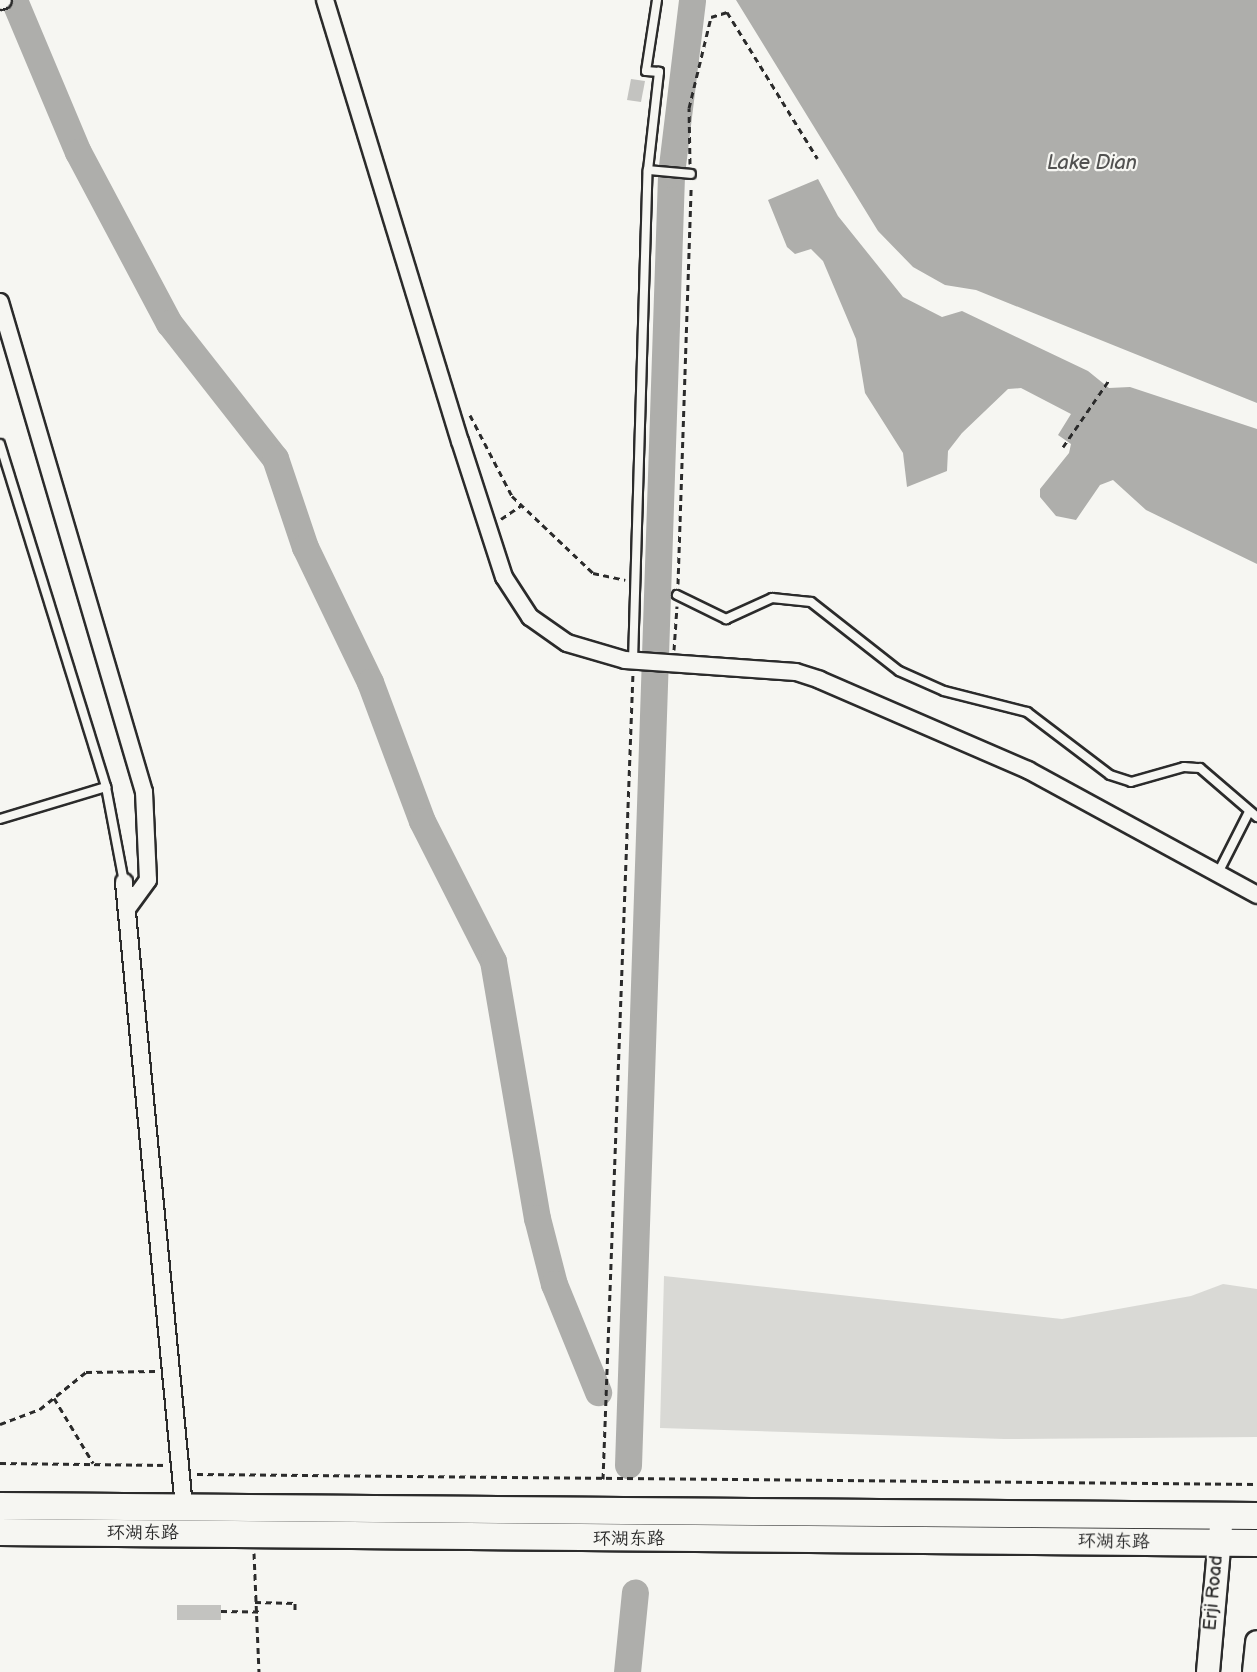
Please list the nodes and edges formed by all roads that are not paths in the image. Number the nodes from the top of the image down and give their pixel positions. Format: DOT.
graph roads {
  1 [pos="325,0"];
  2 [pos="657,0"];
  3 [pos="651,171"];
  4 [pos="691,174"];
  5 [pos="0,302"];
  6 [pos="0,444"];
  7 [pos="677,595"];
  8 [pos="638,661"];
  9 [pos="106,787"];
  10 [pos="1253,815"];
  11 [pos="0,819"];
  12 [pos="1218,873"];
  13 [pos="124,882"];
  14 [pos="1257,895"];
  15 [pos="127,909"];
  16 [pos="0,1506"];
  17 [pos="184,1507"];
  18 [pos="1222,1515"];
  19 [pos="1257,1516"];
  20 [pos="0,1532"];
  21 [pos="1257,1543"];
  22 [pos="1219,1544"];
  23 [pos="1257,1642"];
  24 [pos="1208,1672"];
  25 [pos="1254,1672"];
  1 -- 8 [label="street"];
  2 -- 3 [label="lane"];
  3 -- 4 [label="lane"];
  3 -- 8 [label="lane"];
  5 -- 15 [label="street"];
  6 -- 9 [label="lane"];
  7 -- 10 [label="lane"];
  8 -- 12 [label="street"];
  9 -- 11 [label="lane"];
  9 -- 13 [label="lane"];
  10 -- 12 [label="lane"];
  12 -- 14 [label="street"];
  13 -- 15 [label="street"];
  15 -- 17 [label="street"];
  16 -- 17 [label="main road, 环湖东路"];
  17 -- 18 [label="main road, 环湖东路"];
  18 -- 19 [label="main road, 环湖东路"];
  18 -- 22 [label="main road, Erji Road"];
  20 -- 22 [label="main road, 环湖东路"];
  21 -- 22 [label="main road, 环湖东路"];
  22 -- 24 [label="main road, Erji Road"];
  23 -- 25 [label="main road"];
}
